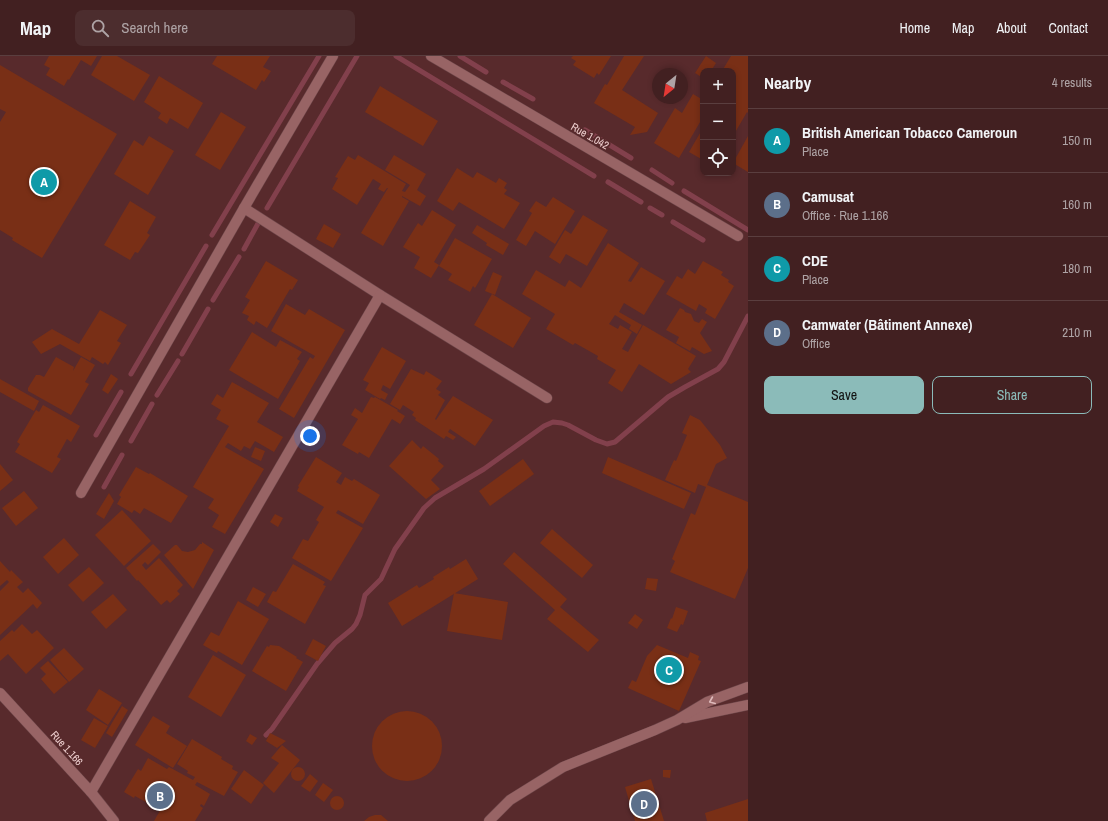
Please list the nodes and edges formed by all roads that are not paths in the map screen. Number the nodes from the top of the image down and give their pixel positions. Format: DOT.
graph roads {
  1 [pos="333,56"];
  2 [pos="431,56"];
  3 [pos="244,208"];
  4 [pos="738,236"];
  5 [pos="380,295"];
  6 [pos="547,398"];
  7 [pos="81,493"];
  8 [pos="748,687"];
  9 [pos="0,693"];
  10 [pos="748,705"];
  11 [pos="677,720"];
  12 [pos="91,792"];
  13 [pos="114,821"];
  14 [pos="489,821"];
  1 -- 3 [label="street"];
  2 -- 4 [label="street, Rue 1.042"];
  3 -- 5 [label="street"];
  3 -- 7 [label="street"];
  5 -- 6 [label="street"];
  5 -- 12 [label="street"];
  8 -- 11 [label="street, one-way"];
  9 -- 12 [label="street, Rue 1.166"];
  10 -- 11 [label="street"];
  11 -- 14 [label="street"];
  12 -- 13 [label="street, Rue 1.166"];
}
